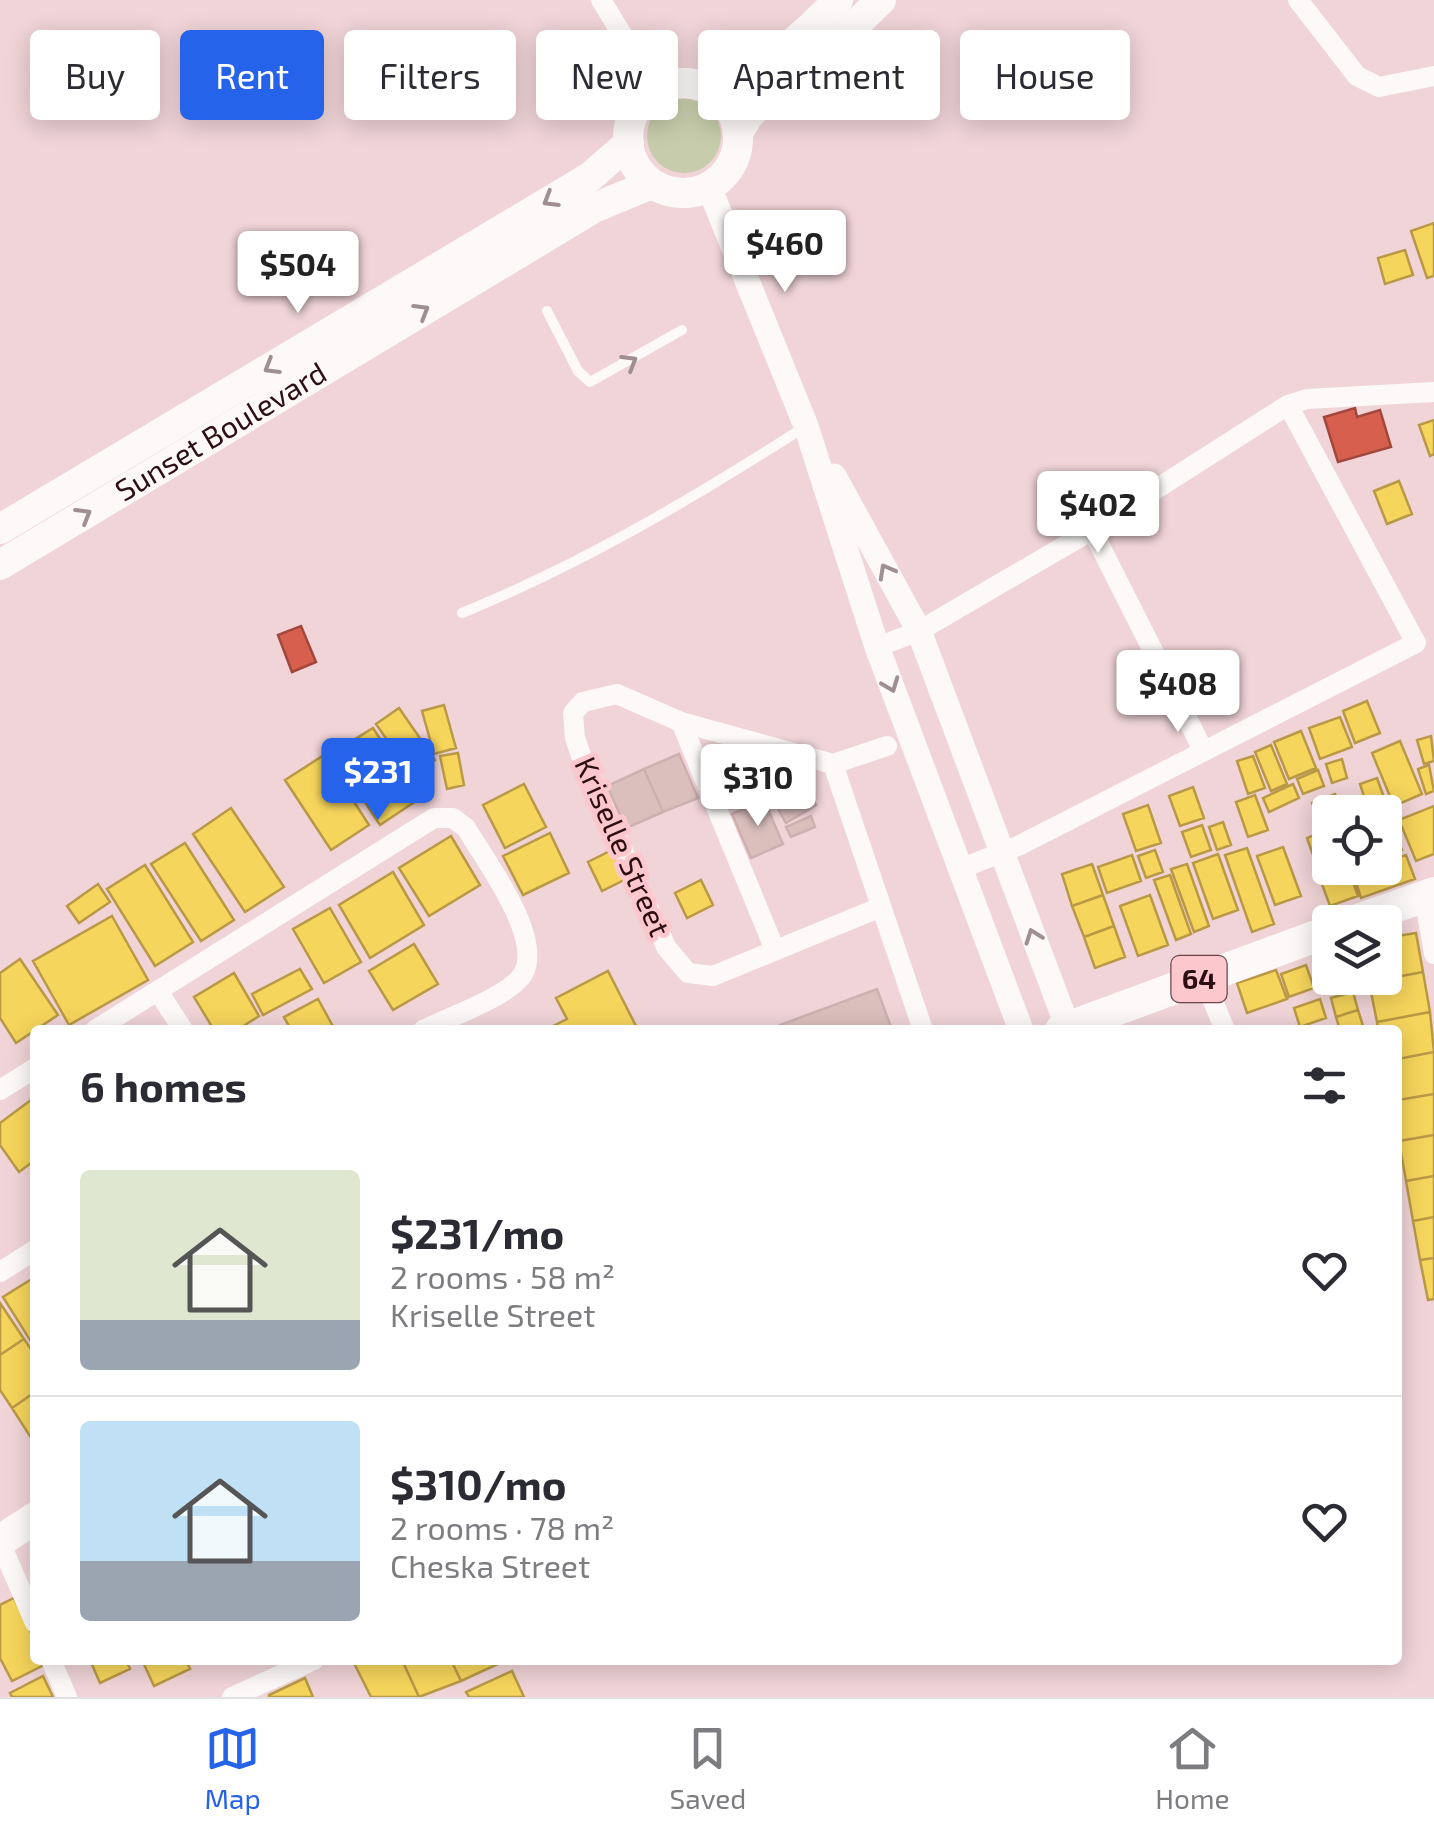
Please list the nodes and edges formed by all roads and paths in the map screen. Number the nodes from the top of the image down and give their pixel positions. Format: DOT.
graph roads {
  1 [pos="601,0"];
  2 [pos="838,0"];
  3 [pos="881,0"];
  4 [pos="1304,3"];
  5 [pos="619,30"];
  6 [pos="802,30"];
  7 [pos="1434,76"];
  8 [pos="634,120"];
  9 [pos="733,120"];
  10 [pos="738,133"];
  11 [pos="628,143"];
  12 [pos="652,184"];
  13 [pos="709,187"];
  14 [pos="546,311"];
  15 [pos="682,330"];
  16 [pos="1434,392"];
  17 [pos="1288,405"];
  18 [pos="806,426"];
  19 [pos="0,529"];
  20 [pos="1092,530"];
  21 [pos="0,565"];
  22 [pos="462,613"];
  23 [pos="919,631"];
  24 [pos="876,647"];
  25 [pos="681,722"];
  26 [pos="887,746"];
  27 [pos="1203,750"];
  28 [pos="832,764"];
  29 [pos="1002,852"];
  30 [pos="960,869"];
  31 [pos="1429,894"];
  32 [pos="1399,905"];
  33 [pos="880,908"];
  34 [pos="1312,937"];
  35 [pos="775,950"];
  36 [pos="1434,954"];
  37 [pos="1203,977"];
  38 [pos="158,991"];
  39 [pos="104,1025"];
  40 [pos="180,1025"];
  41 [pos="434,1025"];
  42 [pos="922,1025"];
  43 [pos="1019,1025"];
  44 [pos="1063,1025"];
  45 [pos="1075,1025"];
  46 [pos="1223,1025"];
  47 [pos="30,1071"];
  48 [pos="0,1090"];
  49 [pos="30,1253"];
  50 [pos="0,1272"];
  51 [pos="30,1521"];
  52 [pos="0,1542"];
  53 [pos="30,1611"];
  54 [pos="53,1665"];
  55 [pos="303,1665"];
  56 [pos="67,1697"];
  57 [pos="232,1697"];
  1 -- 5 [label="street"];
  2 -- 6 [label="main road"];
  3 -- 10 [label="main road"];
  4 -- 7 [label="street"];
  8 -- 11 [label="main road"];
  9 -- 10 [label="main road"];
  10 -- 13 [label="main road"];
  11 -- 12 [label="main road"];
  11 -- 19 [label="main road, Sunset Boulevard, one-way"];
  12 -- 13 [label="main road"];
  21 -- 12 [label="main road, Sunset Boulevard, one-way"];
  13 -- 18 [label="street"];
  14 -- 15 [label="lane, one-way"];
  16 -- 17 [label="street"];
  17 -- 20 [label="street"];
  17 -- 27 [label="street"];
  18 -- 22 [label="lane"];
  23 -- 18 [label="street, one-way"];
  18 -- 24 [label="street"];
  20 -- 23 [label="street"];
  20 -- 27 [label="street"];
  23 -- 24 [label="street"];
  23 -- 29 [label="street"];
  24 -- 30 [label="street, one-way"];
  25 -- 28 [label="street"];
  25 -- 35 [label="street"];
  25 -- 35 [label="street, Kriselle Street"];
  26 -- 28 [label="street"];
  27 -- 29 [label="street"];
  28 -- 33 [label="street"];
  29 -- 30 [label="street"];
  44 -- 29 [label="street, one-way"];
  30 -- 43 [label="street"];
  31 -- 32 [label="main road"];
  31 -- 36 [label="street"];
  33 -- 35 [label="street"];
  33 -- 42 [label="street"];
  34 -- 37 [label="main road, 64"];
  37 -- 45 [label="main road, 64"];
  37 -- 46 [label="street"];
  38 -- 39 [label="street"];
  38 -- 40 [label="street"];
  38 -- 41 [label="street"];
  47 -- 48 [label="street"];
  49 -- 50 [label="street"];
  51 -- 52 [label="main road"];
  52 -- 53 [label="street"];
  54 -- 56 [label="street"];
  55 -- 57 [label="street"];
}
